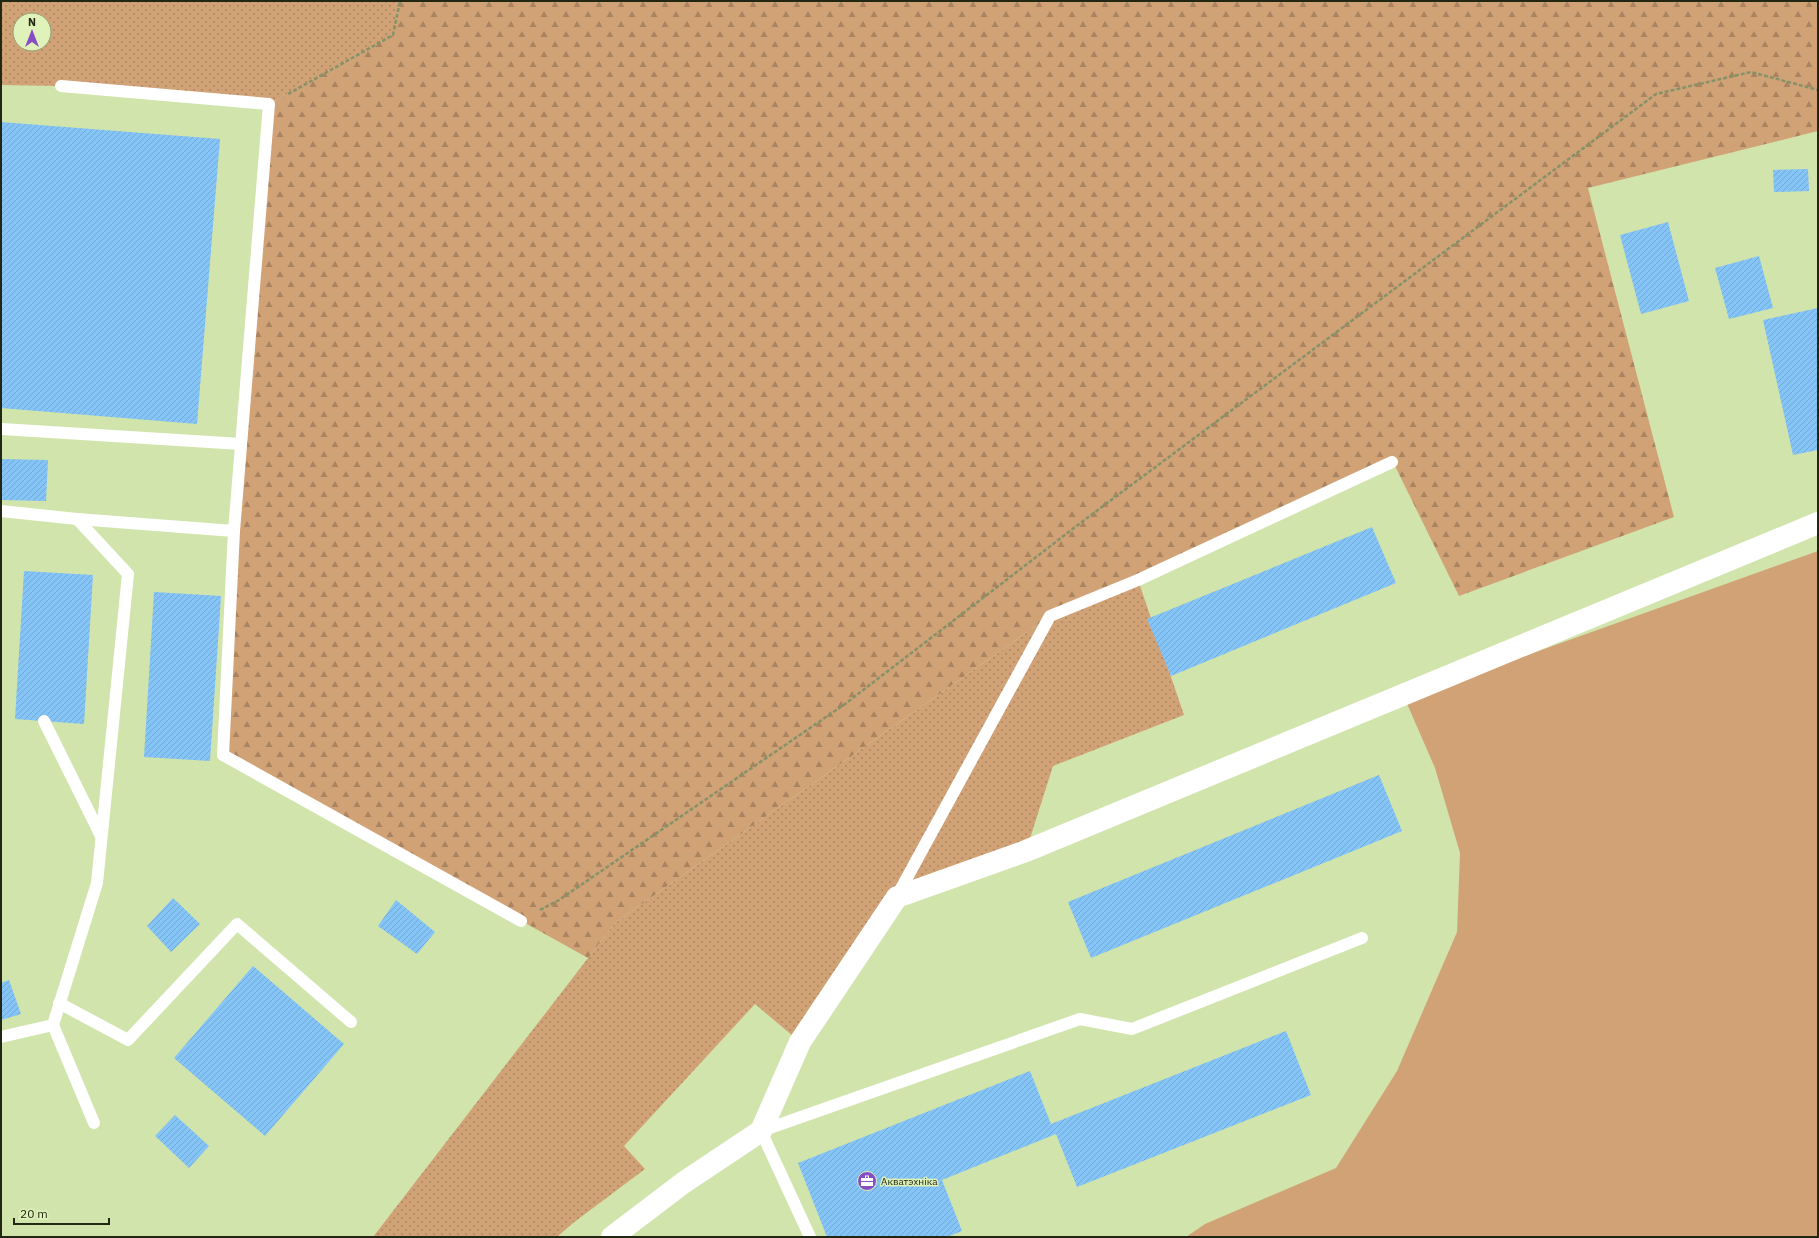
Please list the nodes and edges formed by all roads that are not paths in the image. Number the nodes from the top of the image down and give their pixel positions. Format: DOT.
graph roads {
  1 [pos="61,86"];
  2 [pos="2,429"];
  3 [pos="241,444"];
  4 [pos="1392,462"];
  5 [pos="1,511"];
  6 [pos="77,519"];
  7 [pos="1818,524"];
  8 [pos="234,531"];
  9 [pos="44,721"];
  10 [pos="101,837"];
  11 [pos="897,897"];
  12 [pos="521,921"];
  13 [pos="1362,938"];
  14 [pos="60,1003"];
  15 [pos="352,1022"];
  16 [pos="53,1026"];
  17 [pos="1,1037"];
  18 [pos="94,1123"];
  19 [pos="761,1131"];
  20 [pos="612,1237"];
  21 [pos="810,1237"];
  1 -- 3 [label="lane"];
  2 -- 3 [label="lane"];
  3 -- 8 [label="lane"];
  4 -- 11 [label="lane"];
  5 -- 6 [label="lane"];
  6 -- 8 [label="lane"];
  6 -- 10 [label="lane"];
  7 -- 11 [label="street"];
  8 -- 12 [label="lane"];
  9 -- 10 [label="lane"];
  10 -- 14 [label="lane"];
  11 -- 19 [label="street"];
  13 -- 19 [label="lane"];
  14 -- 15 [label="lane"];
  14 -- 16 [label="lane"];
  16 -- 17 [label="lane"];
  16 -- 18 [label="lane"];
  19 -- 20 [label="street"];
  19 -- 21 [label="lane"];
}
